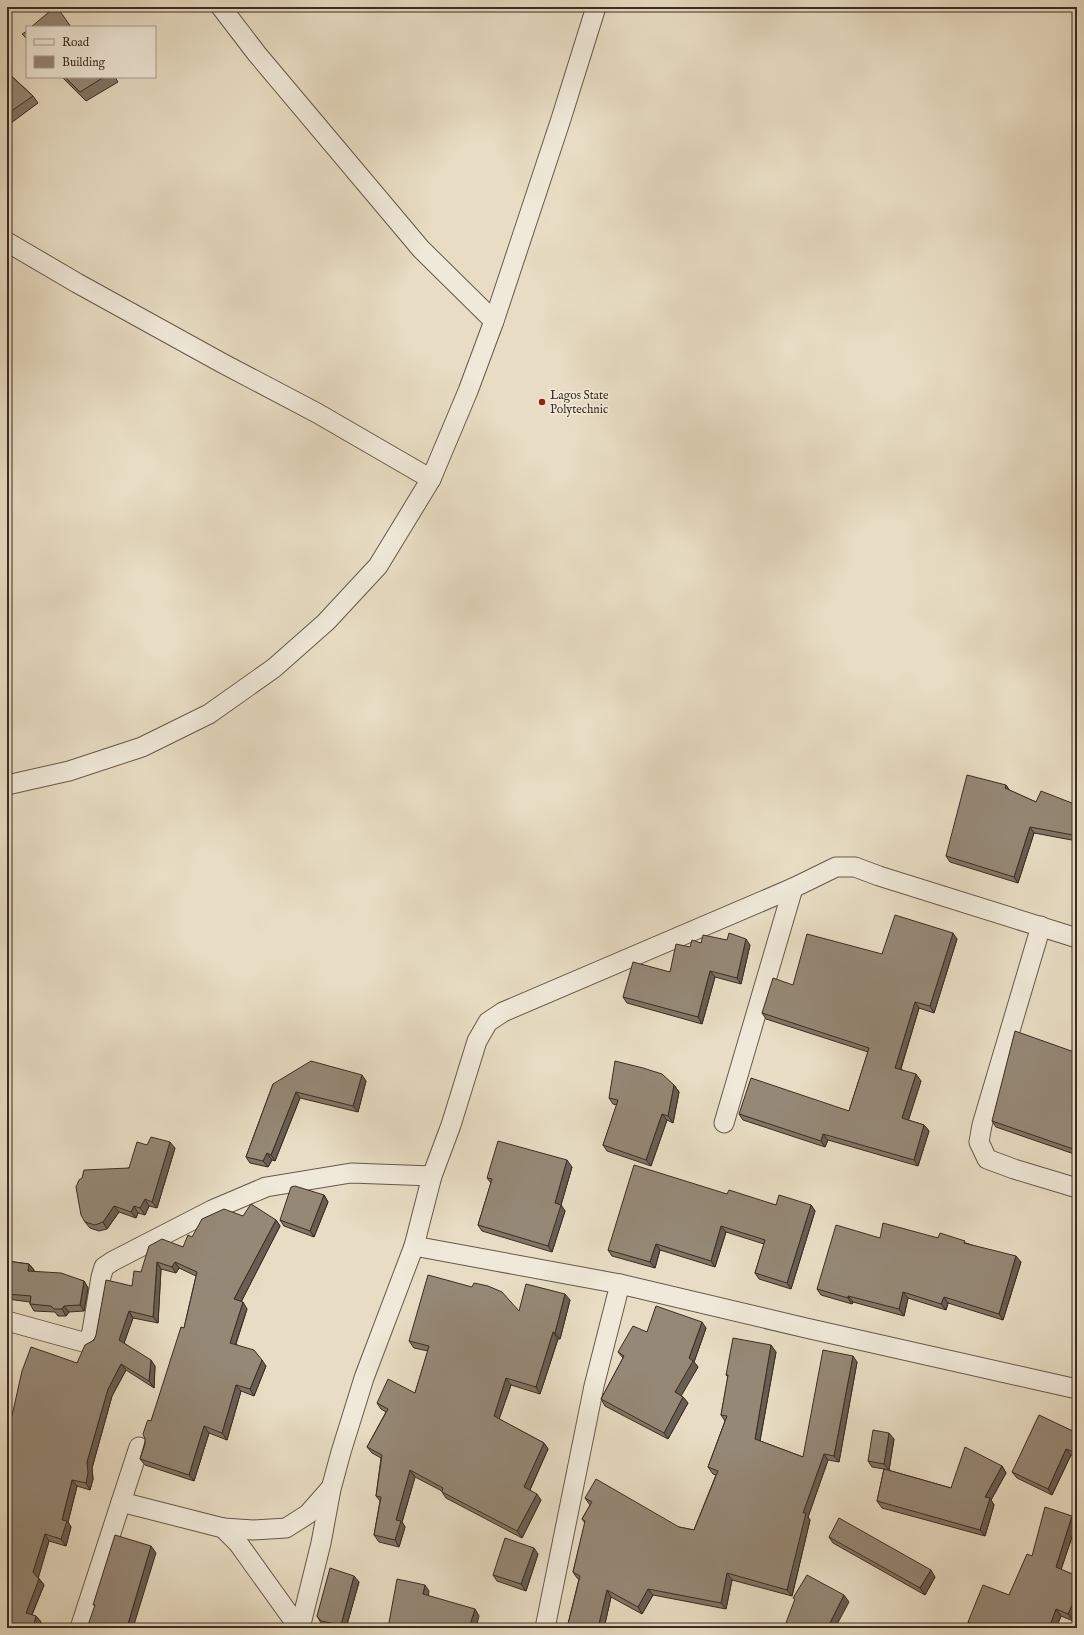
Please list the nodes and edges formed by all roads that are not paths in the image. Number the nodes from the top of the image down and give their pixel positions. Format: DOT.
graph roads {
  1 [pos="221,7"];
  2 [pos="596,7"];
  3 [pos="7,242"];
  4 [pos="494,321"];
  5 [pos="431,479"];
  6 [pos="7,785"];
  7 [pos="794,888"];
  8 [pos="1041,926"];
  9 [pos="1077,938"];
  10 [pos="724,1123"];
  11 [pos="432,1176"];
  12 [pos="1077,1188"];
  13 [pos="414,1246"];
  14 [pos="620,1284"];
  15 [pos="7,1321"];
  16 [pos="1077,1389"];
  17 [pos="139,1447"];
  18 [pos="331,1489"];
  19 [pos="120,1502"];
  20 [pos="223,1528"];
  21 [pos="80,1628"];
  22 [pos="300,1628"];
  23 [pos="545,1628"];
  1 -- 4 [label="street"];
  2 -- 4 [label="street"];
  3 -- 5 [label="street"];
  4 -- 5 [label="street"];
  5 -- 6 [label="street"];
  7 -- 8 [label="street"];
  7 -- 10 [label="street"];
  7 -- 11 [label="street"];
  8 -- 9 [label="street"];
  8 -- 12 [label="street"];
  11 -- 13 [label="street"];
  11 -- 15 [label="street"];
  13 -- 14 [label="street"];
  13 -- 18 [label="street"];
  14 -- 16 [label="street"];
  14 -- 23 [label="street"];
  17 -- 19 [label="street"];
  18 -- 20 [label="street"];
  18 -- 22 [label="street"];
  19 -- 20 [label="street"];
  19 -- 21 [label="street"];
  20 -- 22 [label="street"];
}
